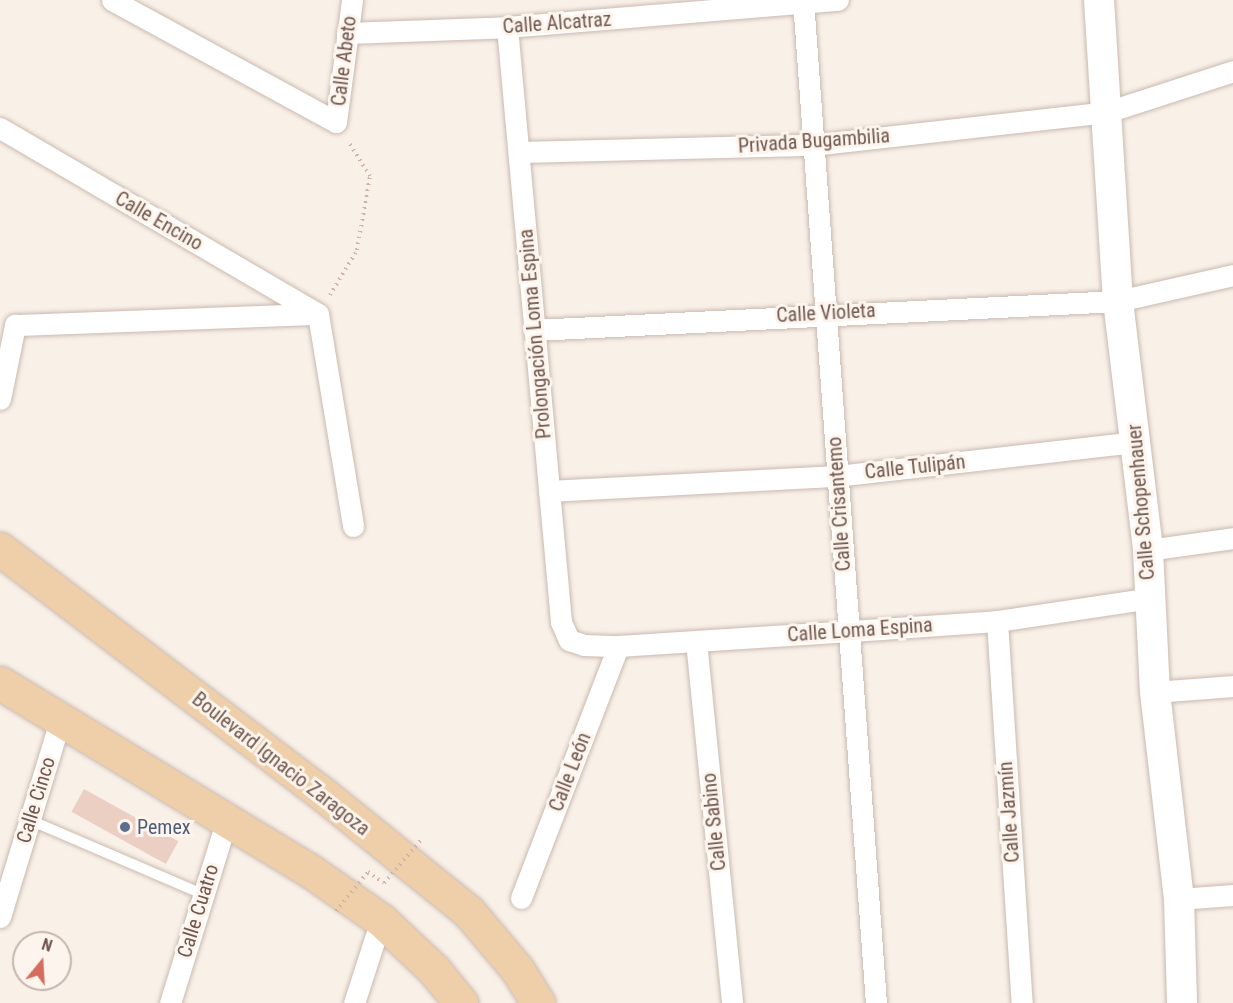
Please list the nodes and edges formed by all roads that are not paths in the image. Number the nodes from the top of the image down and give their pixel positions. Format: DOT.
graph roads {
  1 [pos="112,0"];
  2 [pos="352,0"];
  3 [pos="838,0"];
  4 [pos="1099,0"];
  5 [pos="803,2"];
  6 [pos="507,27"];
  7 [pos="347,33"];
  8 [pos="1233,71"];
  9 [pos="1107,112"];
  10 [pos="0,128"];
  11 [pos="813,145"];
  12 [pos="520,153"];
  13 [pos="1233,274"];
  14 [pos="1118,301"];
  15 [pos="825,313"];
  16 [pos="318,314"];
  17 [pos="7,321"];
  18 [pos="534,330"];
  19 [pos="0,399"];
  20 [pos="1137,442"];
  21 [pos="837,476"];
  22 [pos="549,491"];
  23 [pos="353,526"];
  24 [pos="1233,538"];
  25 [pos="0,549"];
  26 [pos="1148,550"];
  27 [pos="1150,598"];
  28 [pos="997,621"];
  29 [pos="849,631"];
  30 [pos="569,639"];
  31 [pos="696,641"];
  32 [pos="618,646"];
  33 [pos="0,683"];
  34 [pos="1233,686"];
  35 [pos="1155,692"];
  36 [pos="61,718"];
  37 [pos="226,819"];
  38 [pos="30,820"];
  39 [pos="203,894"];
  40 [pos="1233,895"];
  41 [pos="521,898"];
  42 [pos="1179,899"];
  43 [pos="0,917"];
  44 [pos="381,920"];
  45 [pos="170,1003"];
  46 [pos="354,1003"];
  47 [pos="461,1003"];
  48 [pos="538,1003"];
  49 [pos="732,1003"];
  50 [pos="876,1003"];
  51 [pos="1022,1003"];
  52 [pos="1182,1003"];
  1 -- 7 [label="street, Calle Abeto"];
  2 -- 7 [label="street, Calle Abeto"];
  3 -- 5 [label="street, Calle Alcatraz"];
  4 -- 9 [label="street, Calle Schopenhauer"];
  5 -- 6 [label="street, Calle Alcatraz"];
  5 -- 11 [label="street, Calle Crisantemo"];
  6 -- 7 [label="street, Calle Alcatraz"];
  6 -- 12 [label="street, Prolongación Loma Espina"];
  8 -- 9 [label="street, Privada Bugambilia"];
  9 -- 11 [label="street, Privada Bugambilia"];
  9 -- 14 [label="street, Calle Schopenhauer"];
  10 -- 16 [label="street, Calle Encino"];
  11 -- 12 [label="street, Privada Bugambilia"];
  11 -- 15 [label="street, Calle Crisantemo"];
  12 -- 18 [label="street, Prolongación Loma Espina"];
  13 -- 14 [label="street, Calle Violeta"];
  14 -- 15 [label="street, Calle Violeta"];
  14 -- 20 [label="street, Calle Schopenhauer"];
  15 -- 18 [label="street, Calle Violeta"];
  15 -- 21 [label="street, Calle Crisantemo"];
  16 -- 17 [label="street"];
  16 -- 23 [label="street"];
  17 -- 19 [label="street"];
  18 -- 22 [label="street, Prolongación Loma Espina"];
  20 -- 21 [label="street, Calle Tulipán"];
  20 -- 26 [label="street, Calle Schopenhauer"];
  21 -- 22 [label="street, Calle Tulipán"];
  21 -- 29 [label="street, Calle Crisantemo"];
  22 -- 30 [label="street, Prolongación Loma Espina"];
  24 -- 26 [label="street"];
  25 -- 48 [label="main road, Boulevard Ignacio Zaragoza"];
  26 -- 27 [label="street, Calle Schopenhauer"];
  27 -- 28 [label="street, Calle Loma Espina"];
  27 -- 35 [label="street, Calle Schopenhauer"];
  28 -- 29 [label="street, Calle Loma Espina"];
  28 -- 51 [label="street, Calle Jazmín"];
  29 -- 31 [label="street, Calle Loma Espina"];
  29 -- 50 [label="street, Calle Crisantemo"];
  30 -- 32 [label="street, Calle Loma Espina"];
  31 -- 32 [label="street, Calle Loma Espina"];
  31 -- 49 [label="street, Calle Sabino"];
  32 -- 41 [label="street, Calle León"];
  33 -- 36 [label="main road"];
  34 -- 35 [label="street"];
  35 -- 42 [label="street, Calle Schopenhauer"];
  36 -- 37 [label="main road"];
  36 -- 38 [label="street, Calle Cinco"];
  37 -- 39 [label="street, Calle Cuatro"];
  37 -- 44 [label="main road"];
  38 -- 39 [label="lane"];
  38 -- 43 [label="street, Calle Cinco"];
  39 -- 45 [label="street, Calle Cuatro"];
  40 -- 42 [label="street"];
  42 -- 52 [label="street, Calle Schopenhauer"];
  44 -- 46 [label="street"];
  44 -- 47 [label="main road"];
}
